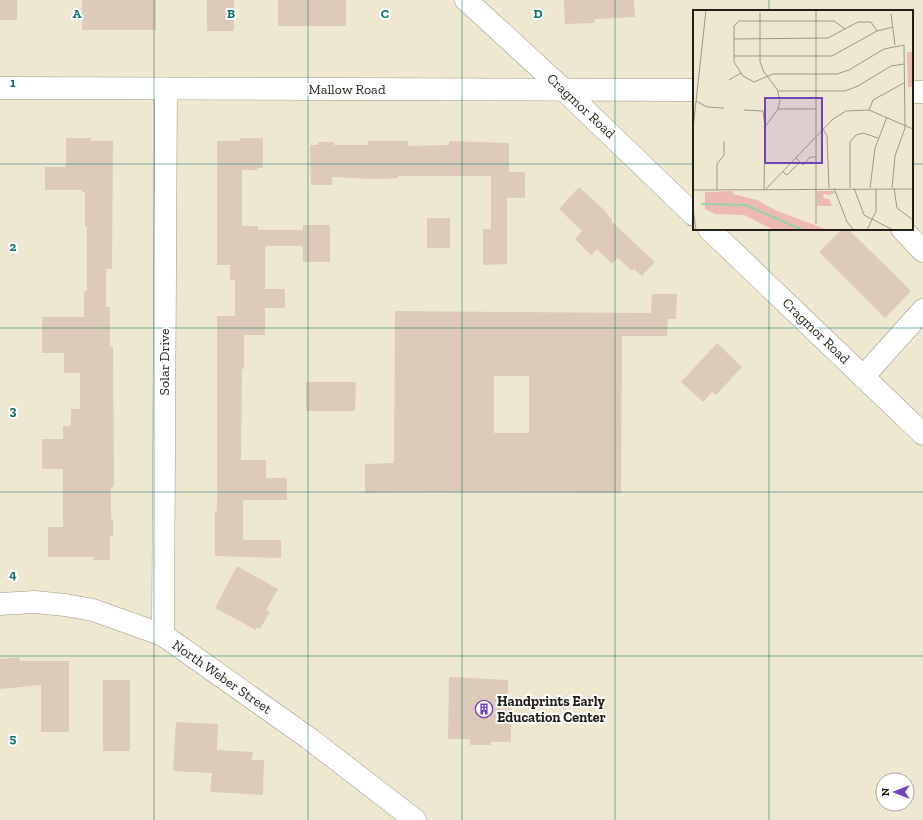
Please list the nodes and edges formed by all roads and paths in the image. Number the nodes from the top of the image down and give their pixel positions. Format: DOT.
graph roads {
  1 [pos="466,0"];
  2 [pos="0,88"];
  3 [pos="166,89"];
  4 [pos="563,89"];
  5 [pos="693,90"];
  6 [pos="693,214"];
  7 [pos="710,230"];
  8 [pos="903,230"];
  9 [pos="923,251"];
  10 [pos="920,321"];
  11 [pos="863,377"];
  12 [pos="923,434"];
  13 [pos="0,604"];
  14 [pos="163,635"];
  15 [pos="415,820"];
  1 -- 4 [label="street, Cragmor Road"];
  2 -- 3 [label="street, Mallow Road"];
  3 -- 4 [label="street, Mallow Road"];
  3 -- 14 [label="street, Solar Drive"];
  4 -- 5 [label="street, Mallow Road"];
  4 -- 6 [label="street, Cragmor Road"];
  7 -- 11 [label="street, Cragmor Road"];
  8 -- 9 [label="street"];
  10 -- 11 [label="street"];
  11 -- 12 [label="street, Cragmor Road"];
  13 -- 14 [label="street, North Weber Street"];
  14 -- 15 [label="street, North Weber Street"];
}
